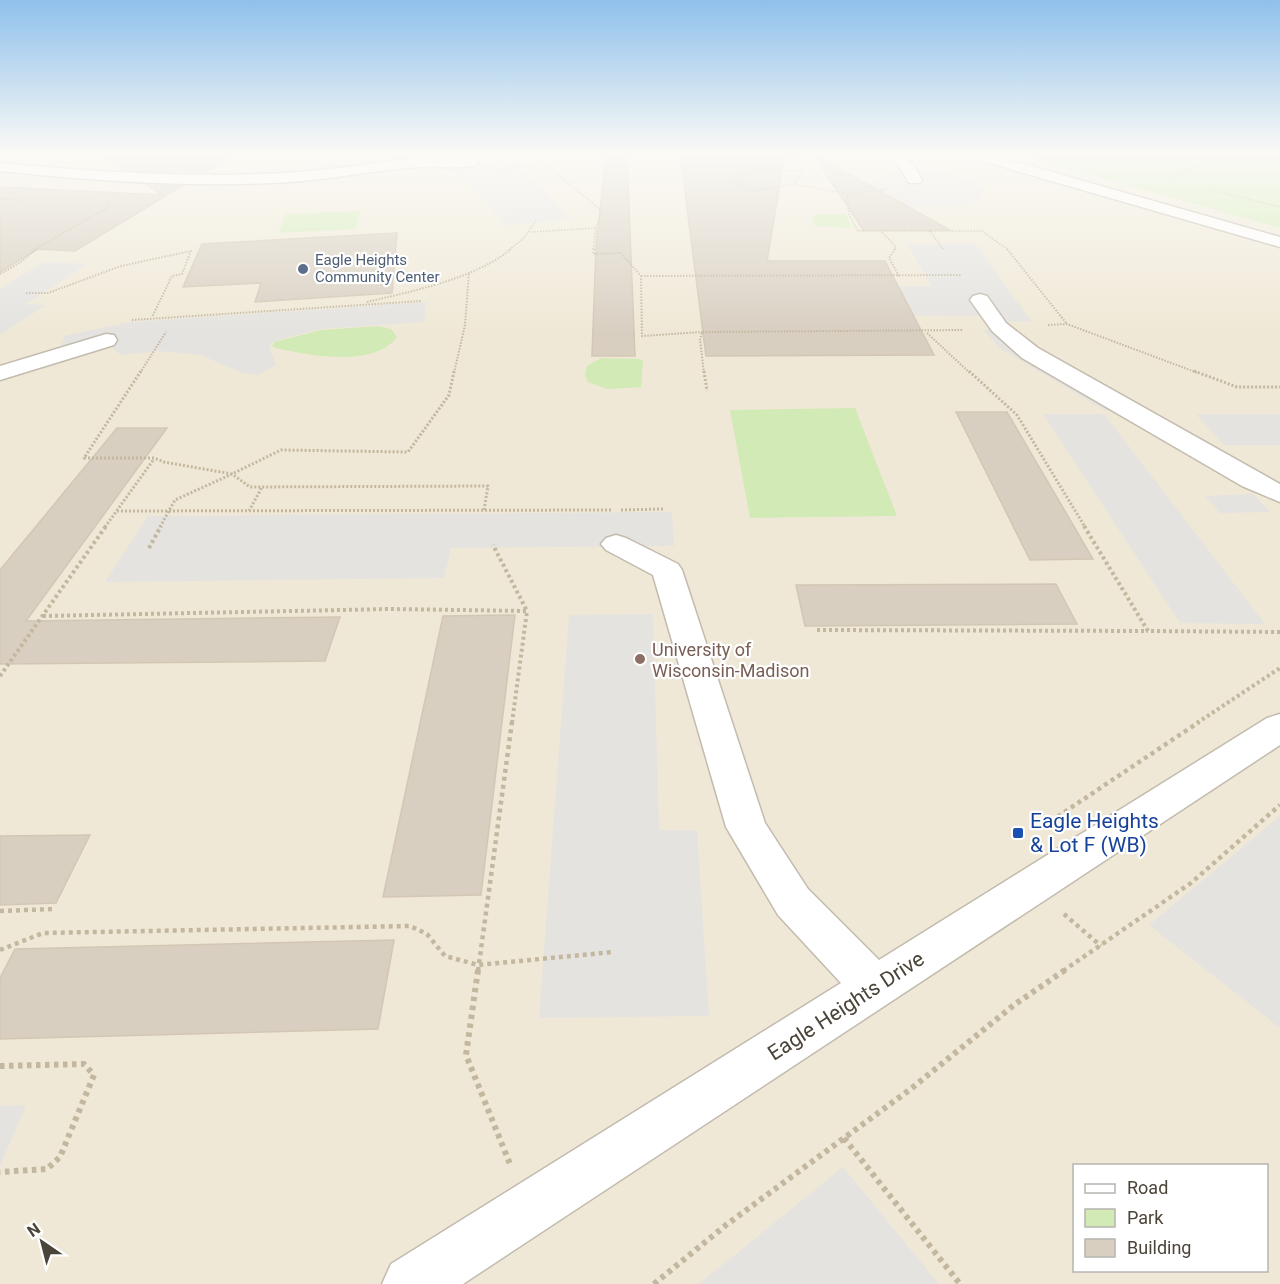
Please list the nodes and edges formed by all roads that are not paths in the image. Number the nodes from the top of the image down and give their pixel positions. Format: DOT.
graph roads {
  1 [pos="1179,213"];
  2 [pos="1213,213"];
  3 [pos="1280,232"];
  4 [pos="1280,242"];
  5 [pos="980,300"];
  6 [pos="106,340"];
  7 [pos="0,373"];
  8 [pos="1280,494"];
  9 [pos="616,544"];
  10 [pos="1280,727"];
  11 [pos="874,986"];
  12 [pos="411,1284"];
  1 -- 4 [label="street"];
  2 -- 3 [label="street"];
  5 -- 8 [label="street"];
  6 -- 7 [label="street"];
  9 -- 11 [label="street"];
  10 -- 11 [label="street, Eagle Heights Drive"];
  11 -- 12 [label="street, Eagle Heights Drive"];
}
